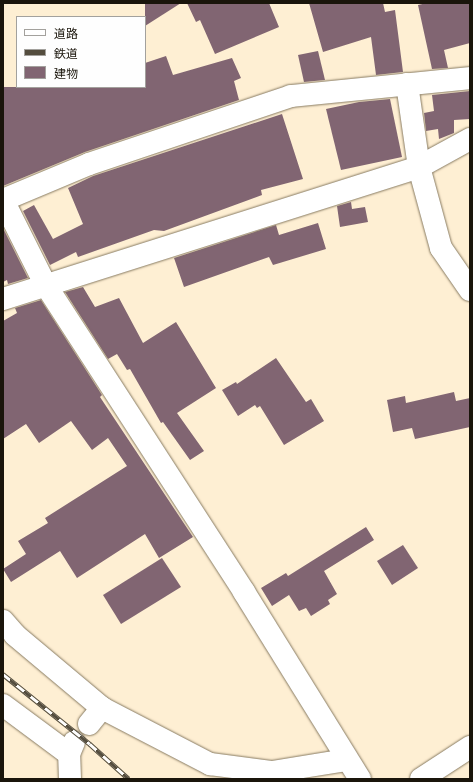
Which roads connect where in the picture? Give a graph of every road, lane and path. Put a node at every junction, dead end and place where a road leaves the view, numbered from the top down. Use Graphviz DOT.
graph roads {
  1 [pos="470,78"];
  2 [pos="408,84"];
  3 [pos="470,139"];
  4 [pos="419,167"];
  5 [pos="3,200"];
  6 [pos="44,284"];
  7 [pos="470,290"];
  8 [pos="3,298"];
  9 [pos="3,621"];
  10 [pos="3,706"];
  11 [pos="102,708"];
  12 [pos="89,724"];
  13 [pos="470,747"];
  14 [pos="348,760"];
  15 [pos="70,779"];
  16 [pos="360,779"];
  17 [pos="421,779"];
  1 -- 2 [label="street"];
  2 -- 4 [label="street"];
  2 -- 5 [label="street"];
  3 -- 4 [label="street"];
  4 -- 6 [label="street"];
  4 -- 7 [label="street"];
  5 -- 6 [label="street"];
  6 -- 8 [label="street"];
  6 -- 14 [label="street"];
  9 -- 11 [label="street"];
  10 -- 15 [label="street"];
  11 -- 12 [label="street"];
  11 -- 14 [label="street"];
  13 -- 17 [label="street"];
  14 -- 16 [label="street"];
}
